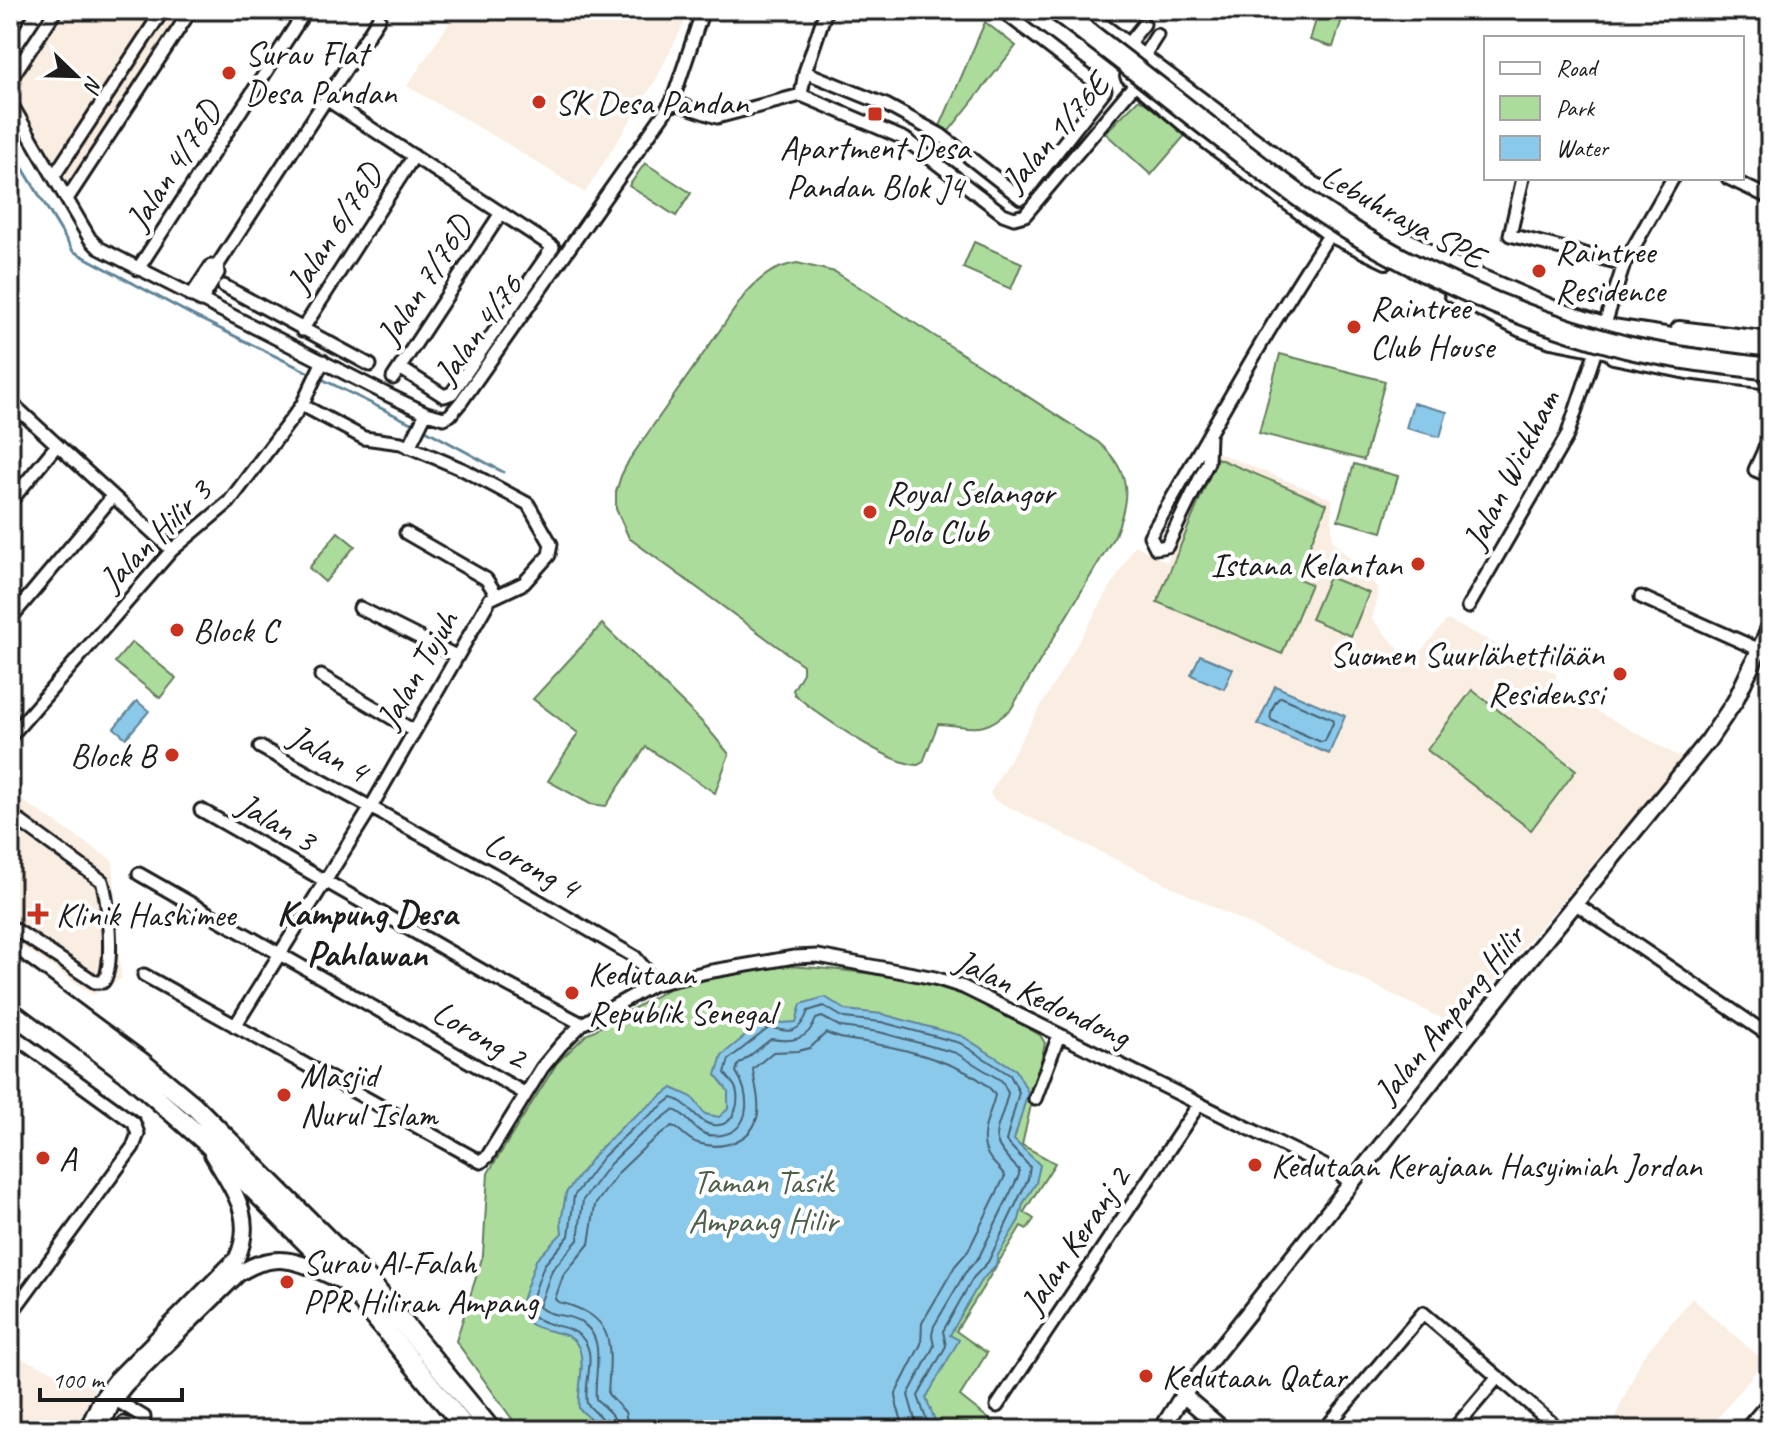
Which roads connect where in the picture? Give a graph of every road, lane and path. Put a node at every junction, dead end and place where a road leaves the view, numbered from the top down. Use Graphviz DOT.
graph roads {
  1 [pos="22,10"];
  2 [pos="56,10"];
  3 [pos="163,10"];
  4 [pos="191,10"];
  5 [pos="306,10"];
  6 [pos="703,10"];
  7 [pos="826,10"];
  8 [pos="1001,10"];
  9 [pos="1046,10"];
  10 [pos="1057,10"];
  11 [pos="1078,10"];
  12 [pos="379,18"];
  13 [pos="1144,24"];
  14 [pos="10,30"];
  15 [pos="1157,35"];
  16 [pos="1127,45"];
  17 [pos="1143,57"];
  18 [pos="805,72"];
  19 [pos="10,80"];
  20 [pos="1136,83"];
  21 [pos="801,95"];
  22 [pos="326,99"];
  23 [pos="10,102"];
  24 [pos="672,102"];
  25 [pos="414,156"];
  26 [pos="54,176"];
  27 [pos="1523,180"];
  28 [pos="1672,180"];
  29 [pos="1732,180"];
  30 [pos="1770,198"];
  31 [pos="67,199"];
  32 [pos="1348,207"];
  33 [pos="501,213"];
  34 [pos="1330,234"];
  35 [pos="1624,264"];
  36 [pos="138,269"];
  37 [pos="224,286"];
  38 [pos="196,298"];
  39 [pos="1601,321"];
  40 [pos="302,330"];
  41 [pos="1770,340"];
  42 [pos="1591,350"];
  43 [pos="1770,351"];
  44 [pos="1770,359"];
  45 [pos="370,365"];
  46 [pos="320,366"];
  47 [pos="1770,372"];
  48 [pos="1770,381"];
  49 [pos="302,405"];
  50 [pos="10,407"];
  51 [pos="423,418"];
  52 [pos="1209,436"];
  53 [pos="1770,437"];
  54 [pos="411,442"];
  55 [pos="57,445"];
  56 [pos="1770,476"];
  57 [pos="113,496"];
  58 [pos="10,502"];
  59 [pos="406,533"];
  60 [pos="172,550"];
  61 [pos="496,594"];
  62 [pos="1641,597"];
  63 [pos="1468,607"];
  64 [pos="360,608"];
  65 [pos="10,619"];
  66 [pos="1770,627"];
  67 [pos="1760,650"];
  68 [pos="456,656"];
  69 [pos="321,676"];
  70 [pos="414,731"];
  71 [pos="10,737"];
  72 [pos="260,747"];
  73 [pos="370,809"];
  74 [pos="201,810"];
  75 [pos="10,814"];
  76 [pos="139,874"];
  77 [pos="325,882"];
  78 [pos="1576,904"];
  79 [pos="10,926"];
  80 [pos="280,953"];
  81 [pos="10,965"];
  82 [pos="144,975"];
  83 [pos="10,985"];
  84 [pos="652,985"];
  85 [pos="582,1024"];
  86 [pos="235,1026"];
  87 [pos="1768,1031"];
  88 [pos="10,1033"];
  89 [pos="1059,1035"];
  90 [pos="526,1094"];
  91 [pos="1035,1099"];
  92 [pos="1199,1104"];
  93 [pos="206,1142"];
  94 [pos="1351,1183"];
  95 [pos="348,1284"];
  96 [pos="10,1315"];
  97 [pos="1498,1377"];
  98 [pos="1183,1395"];
  99 [pos="114,1399"];
  100 [pos="1770,1403"];
  101 [pos="997,1406"];
  102 [pos="1770,1419"];
  103 [pos="145,1429"];
  104 [pos="87,1430"];
  105 [pos="100,1430"];
  106 [pos="121,1430"];
  107 [pos="467,1430"];
  108 [pos="491,1430"];
  109 [pos="1161,1430"];
  110 [pos="1224,1430"];
  111 [pos="1324,1430"];
  112 [pos="1453,1430"];
  113 [pos="1560,1430"];
  114 [pos="1747,1430"];
  115 [pos="1761,1430"];
  1 -- 14 [label="street"];
  2 -- 19 [label="street"];
  3 -- 26 [label="street"];
  4 -- 31 [label="street"];
  5 -- 36 [label="street, Jalan 4/76D"];
  6 -- 24 [label="street, Jalan 4/76"];
  7 -- 18 [label="street"];
  8 -- 18 [label="street"];
  9 -- 20 [label="street"];
  10 -- 47 [label="highway, Lebuhraya SPE, bridge"];
  11 -- 16 [label="street"];
  11 -- 44 [label="highway, Lebuhraya SPE"];
  12 -- 22 [label="street"];
  13 -- 16 [label="street"];
  15 -- 17 [label="street"];
  16 -- 17 [label="street"];
  17 -- 32 [label="street"];
  18 -- 21 [label="street"];
  20 -- 21 [label="street, Jalan 1/76E"];
  20 -- 34 [label="street"];
  21 -- 24 [label="street"];
  22 -- 25 [label="street"];
  22 -- 38 [label="street"];
  23 -- 26 [label="street"];
  24 -- 51 [label="street, Jalan 4/76"];
  25 -- 33 [label="street"];
  25 -- 40 [label="street, Jalan 6/76D"];
  26 -- 31 [label="street"];
  27 -- 35 [label="street"];
  28 -- 35 [label="street"];
  29 -- 30 [label="street"];
  31 -- 36 [label="street, Jalan 4/76"];
  32 -- 34 [label="street"];
  32 -- 39 [label="street"];
  33 -- 33 [label="street, Jalan 7/76D"];
  34 -- 42 [label="street"];
  34 -- 52 [label="street"];
  35 -- 39 [label="street"];
  36 -- 38 [label="street, Jalan 4/76"];
  37 -- 40 [label="street"];
  38 -- 46 [label="street, Jalan 4/76"];
  39 -- 41 [label="street"];
  39 -- 43 [label="street"];
  40 -- 45 [label="street"];
  42 -- 47 [label="street, bridge"];
  42 -- 48 [label="street"];
  42 -- 63 [label="street, Jalan Wickham"];
  46 -- 49 [label="street, Jalan Hilir 3"];
  46 -- 51 [label="street, Jalan 4/76"];
  49 -- 54 [label="street"];
  49 -- 60 [label="street, Jalan Hilir 3"];
  50 -- 55 [label="street"];
  51 -- 54 [label="street"];
  52 -- 52 [label="street"];
  53 -- 56 [label="street"];
  54 -- 61 [label="street, Jalan Tujuh"];
  55 -- 57 [label="street"];
  55 -- 58 [label="street"];
  57 -- 60 [label="street"];
  57 -- 65 [label="street"];
  59 -- 61 [label="street"];
  60 -- 71 [label="street, Jalan Hilir 3"];
  61 -- 68 [label="street, Jalan Tujuh"];
  62 -- 67 [label="street"];
  64 -- 68 [label="street"];
  66 -- 67 [label="street, Jalan Ampang Hilir"];
  67 -- 78 [label="street, Jalan Ampang Hilir"];
  68 -- 70 [label="street, Jalan Tujuh"];
  69 -- 70 [label="street"];
  70 -- 73 [label="street, Jalan Tujuh"];
  72 -- 73 [label="street, Jalan 4"];
  73 -- 77 [label="street, Jalan Tujuh"];
  73 -- 84 [label="street, Lorong 4"];
  74 -- 77 [label="street, Jalan 3"];
  75 -- 79 [label="street"];
  76 -- 80 [label="street, Lorong 2"];
  77 -- 80 [label="street, Jalan Tujuh"];
  77 -- 85 [label="street, Jalan 3"];
  78 -- 87 [label="street"];
  78 -- 94 [label="street, Jalan Ampang Hilir"];
  80 -- 86 [label="street, Jalan Tujuh"];
  80 -- 90 [label="street, Lorong 2"];
  81 -- 108 [label="highway"];
  82 -- 86 [label="street"];
  83 -- 93 [label="highway"];
  84 -- 85 [label="street, Jalan Kedondong"];
  84 -- 89 [label="street, Jalan Kedondong"];
  85 -- 90 [label="street, Jalan Kedondong"];
  86 -- 90 [label="street, Jalan Kedondong"];
  88 -- 96 [label="street"];
  89 -- 91 [label="street"];
  89 -- 92 [label="street, Jalan Kedondong"];
  92 -- 94 [label="street, Jalan Kedondong"];
  92 -- 101 [label="street, Jalan Keranj 2"];
  93 -- 95 [label="highway"];
  93 -- 104 [label="street"];
  94 -- 98 [label="street, Jalan Ampang Hilir"];
  95 -- 99 [label="street"];
  95 -- 107 [label="highway"];
  97 -- 111 [label="street"];
  97 -- 112 [label="street"];
  97 -- 113 [label="street"];
  98 -- 109 [label="street, Jalan Ampang Hilir"];
  98 -- 110 [label="street"];
  99 -- 103 [label="street"];
  99 -- 105 [label="street"];
  100 -- 114 [label="street"];
  102 -- 115 [label="street"];
  103 -- 106 [label="street"];
}
